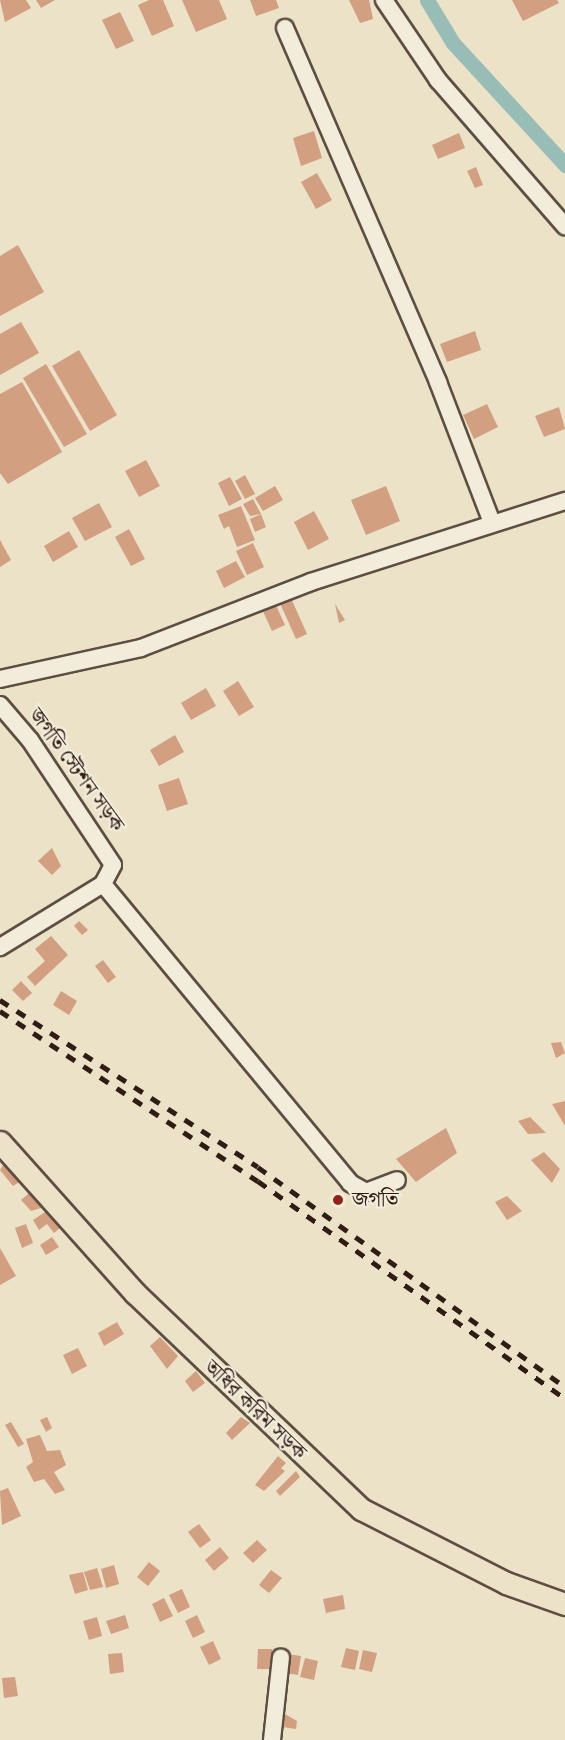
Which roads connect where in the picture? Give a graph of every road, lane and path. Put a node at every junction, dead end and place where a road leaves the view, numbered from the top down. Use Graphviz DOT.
graph roads {
  1 [pos="384,0"];
  2 [pos="285,28"];
  3 [pos="565,226"];
  4 [pos="565,501"];
  5 [pos="492,523"];
  6 [pos="0,679"];
  7 [pos="0,705"];
  8 [pos="103,884"];
  9 [pos="0,947"];
  10 [pos="0,1142"];
  11 [pos="397,1180"];
  12 [pos="565,1604"];
  13 [pos="281,1657"];
  14 [pos="272,1740"];
  1 -- 3 [label="street"];
  2 -- 5 [label="street"];
  4 -- 5 [label="street"];
  5 -- 6 [label="street"];
  7 -- 8 [label="street, জগতি স্টেশন সড়ক"];
  8 -- 9 [label="street"];
  8 -- 11 [label="street"];
  10 -- 12 [label="main road, অধির করিম সড়ক"];
  13 -- 14 [label="street"];
}
